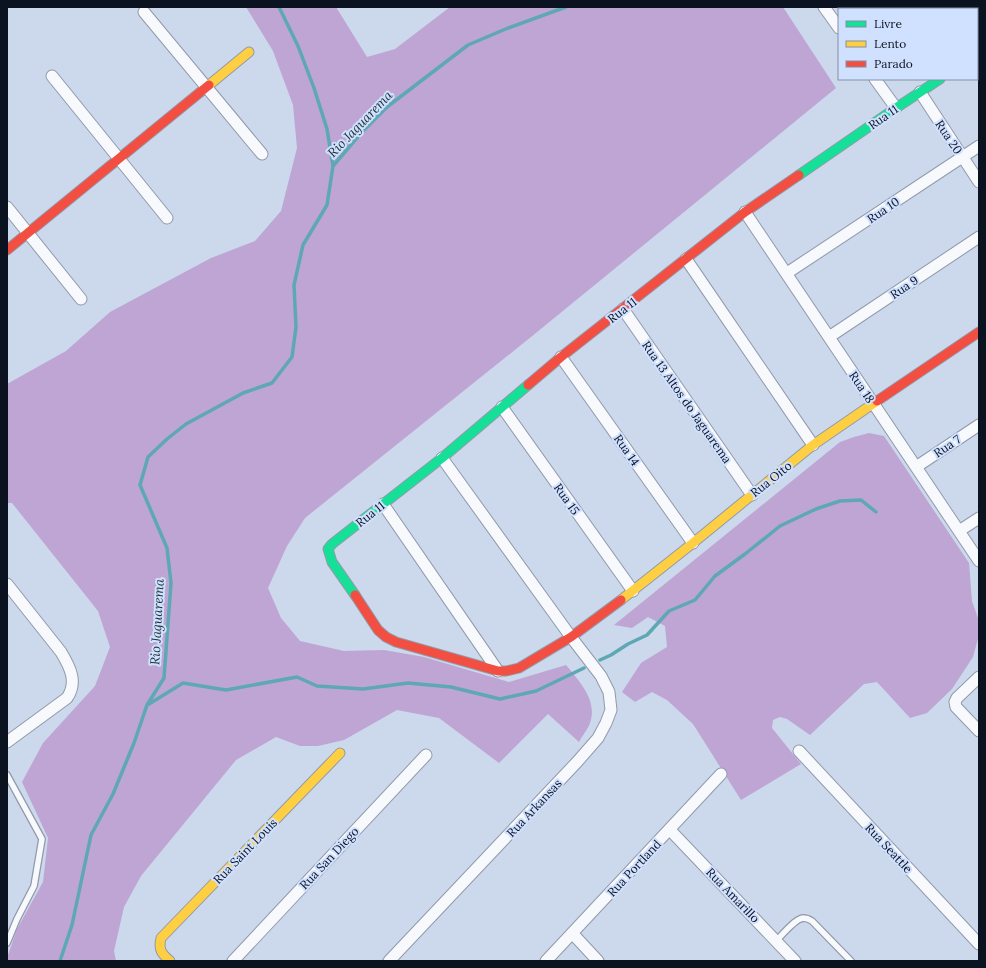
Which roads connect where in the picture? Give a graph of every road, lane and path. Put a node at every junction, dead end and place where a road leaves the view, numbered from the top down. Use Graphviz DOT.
graph roads {
  1 [pos="824,7"];
  2 [pos="144,12"];
  3 [pos="838,27"];
  4 [pos="249,52"];
  5 [pos="52,76"];
  6 [pos="876,80"];
  7 [pos="938,80"];
  8 [pos="206,87"];
  9 [pos="920,92"];
  10 [pos="896,108"];
  11 [pos="979,146"];
  12 [pos="262,154"];
  13 [pos="962,157"];
  14 [pos="119,158"];
  15 [pos="979,182"];
  16 [pos="7,207"];
  17 [pos="745,212"];
  18 [pos="167,218"];
  19 [pos="28,233"];
  20 [pos="979,238"];
  21 [pos="7,250"];
  22 [pos="686,259"];
  23 [pos="786,273"];
  24 [pos="81,299"];
  25 [pos="623,309"];
  26 [pos="979,332"];
  27 [pos="829,337"];
  28 [pos="561,357"];
  29 [pos="874,404"];
  30 [pos="502,407"];
  31 [pos="979,425"];
  32 [pos="813,445"];
  33 [pos="442,458"];
  34 [pos="916,467"];
  35 [pos="752,495"];
  36 [pos="383,504"];
  37 [pos="979,518"];
  38 [pos="959,531"];
  39 [pos="693,543"];
  40 [pos="979,561"];
  41 [pos="7,584"];
  42 [pos="633,590"];
  43 [pos="571,637"];
  44 [pos="498,671"];
  45 [pos="979,677"];
  46 [pos="979,731"];
  47 [pos="7,742"];
  48 [pos="799,751"];
  49 [pos="340,753"];
  50 [pos="426,755"];
  51 [pos="721,774"];
  52 [pos="7,776"];
  53 [pos="670,830"];
  54 [pos="572,933"];
  55 [pos="776,941"];
  56 [pos="7,943"];
  57 [pos="979,944"];
  58 [pos="170,961"];
  59 [pos="233,961"];
  60 [pos="389,961"];
  61 [pos="546,961"];
  62 [pos="598,961"];
  63 [pos="795,961"];
  64 [pos="851,961"];
  1 -- 3 [label="street"];
  2 -- 8 [label="street"];
  4 -- 8 [label="street"];
  5 -- 14 [label="street"];
  6 -- 10 [label="street"];
  7 -- 9 [label="street, Rua 11"];
  8 -- 12 [label="street"];
  8 -- 14 [label="street"];
  9 -- 10 [label="street, Rua 11"];
  9 -- 13 [label="street, Rua 20"];
  10 -- 17 [label="street, Rua 11"];
  11 -- 13 [label="street, Rua 10"];
  13 -- 15 [label="street, Rua 20"];
  13 -- 23 [label="street, Rua 10"];
  14 -- 18 [label="street"];
  14 -- 19 [label="street"];
  16 -- 19 [label="street"];
  17 -- 22 [label="street, Rua 11"];
  17 -- 23 [label="street, Rua 18"];
  19 -- 21 [label="street"];
  19 -- 24 [label="street"];
  20 -- 27 [label="street, Rua 9"];
  22 -- 25 [label="street, Rua 11"];
  22 -- 32 [label="street"];
  23 -- 27 [label="street, Rua 18"];
  25 -- 28 [label="street, Rua 11"];
  25 -- 35 [label="street, Rua 13 Altos do Jaguarema"];
  26 -- 29 [label="street, Rua Oito"];
  27 -- 29 [label="street, Rua 18"];
  28 -- 30 [label="street, Rua 11"];
  28 -- 39 [label="street, Rua 14"];
  29 -- 32 [label="street, Rua Oito"];
  29 -- 34 [label="street, Rua 18"];
  30 -- 33 [label="street, Rua 11"];
  30 -- 42 [label="street, Rua 15"];
  31 -- 34 [label="street, Rua 7"];
  32 -- 35 [label="street, Rua Oito"];
  33 -- 36 [label="street, Rua 11"];
  33 -- 43 [label="street, Rua Arkansas"];
  34 -- 38 [label="street, Rua 18"];
  35 -- 39 [label="street, Rua Oito"];
  36 -- 44 [label="street"];
  36 -- 44 [label="street, Rua 11"];
  37 -- 38 [label="street"];
  38 -- 40 [label="street, Rua 18"];
  39 -- 42 [label="street, Rua Oito"];
  41 -- 47 [label="street"];
  42 -- 43 [label="street, Rua Oito"];
  43 -- 44 [label="street, Rua Oito"];
  43 -- 60 [label="street, Rua Arkansas"];
  45 -- 46 [label="street"];
  48 -- 57 [label="street, Rua Seattle"];
  49 -- 58 [label="street, Rua Saint Louis"];
  50 -- 59 [label="street, Rua San Diego"];
  51 -- 53 [label="street, Rua Portland"];
  52 -- 56 [label="lane"];
  53 -- 54 [label="street, Rua Portland"];
  53 -- 55 [label="street, Rua Amarillo"];
  54 -- 61 [label="street, Rua Portland"];
  54 -- 62 [label="street"];
  55 -- 63 [label="street, Rua Amarillo"];
  55 -- 64 [label="lane"];
}
